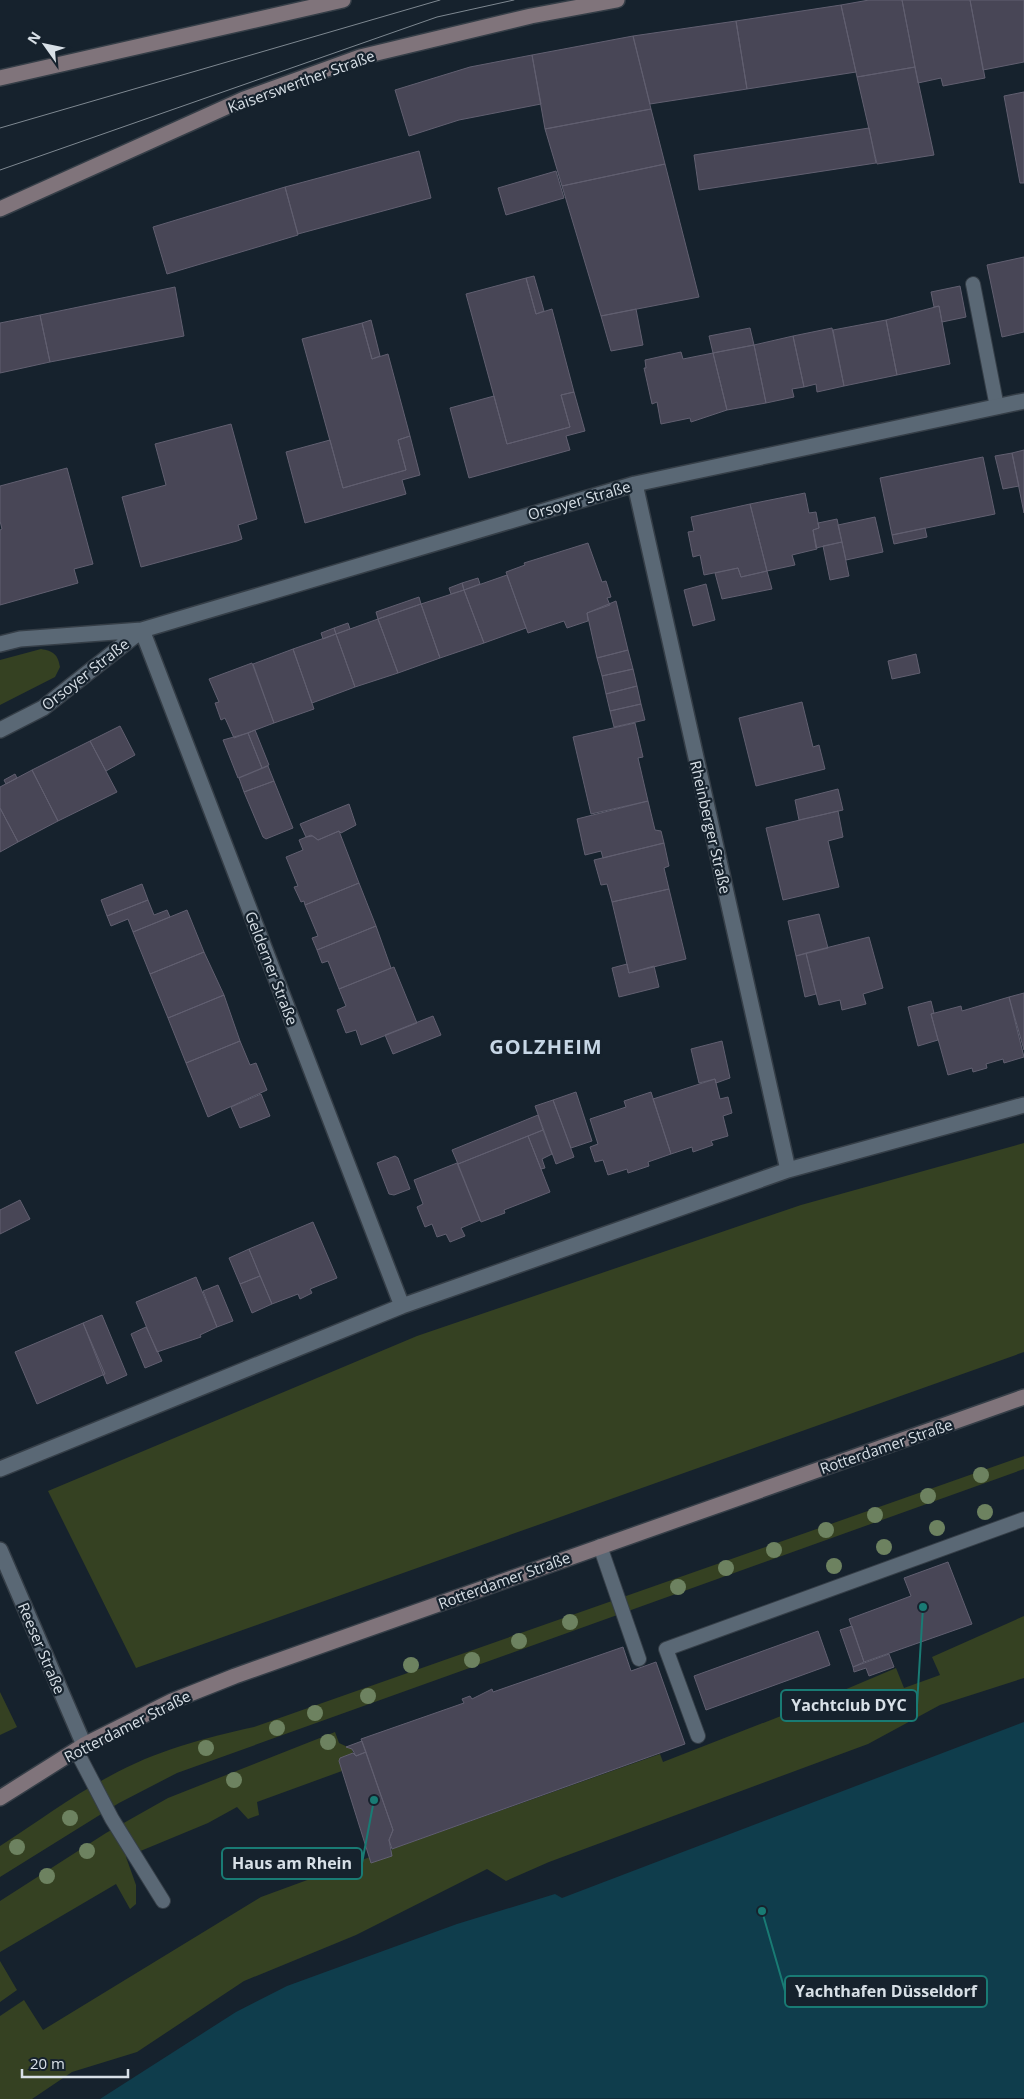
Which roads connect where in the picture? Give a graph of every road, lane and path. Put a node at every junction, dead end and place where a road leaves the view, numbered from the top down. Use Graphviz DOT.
graph roads {
  1 [pos="343,0"];
  2 [pos="617,0"];
  3 [pos="0,78"];
  4 [pos="0,209"];
  5 [pos="973,284"];
  6 [pos="1024,401"];
  7 [pos="997,407"];
  8 [pos="635,484"];
  9 [pos="142,630"];
  10 [pos="0,644"];
  11 [pos="0,730"];
  12 [pos="1024,1105"];
  13 [pos="788,1170"];
  14 [pos="402,1306"];
  15 [pos="1024,1397"];
  16 [pos="0,1469"];
  17 [pos="1024,1519"];
  18 [pos="600,1546"];
  19 [pos="0,1550"];
  20 [pos="639,1659"];
  21 [pos="698,1736"];
  22 [pos="80,1748"];
  23 [pos="0,1798"];
  24 [pos="163,1902"];
  1 -- 3 [label="street"];
  2 -- 4 [label="street, Kaiserswerther Straße"];
  5 -- 7 [label="lane"];
  6 -- 7 [label="street, Orsoyer Straße"];
  7 -- 8 [label="street, Orsoyer Straße"];
  8 -- 9 [label="street, Orsoyer Straße"];
  8 -- 13 [label="street, Rheinberger Straße"];
  9 -- 10 [label="street, Orsoyer Straße"];
  9 -- 11 [label="street, Orsoyer Straße"];
  9 -- 14 [label="street, Gelderner Straße"];
  12 -- 13 [label="street"];
  13 -- 14 [label="street"];
  14 -- 16 [label="street"];
  15 -- 18 [label="street, Rotterdamer Straße"];
  17 -- 21 [label="lane"];
  18 -- 20 [label="lane"];
  18 -- 22 [label="street, Rotterdamer Straße"];
  19 -- 22 [label="street, Reeser Straße"];
  22 -- 23 [label="street, Rotterdamer Straße"];
  22 -- 24 [label="lane"];
}
